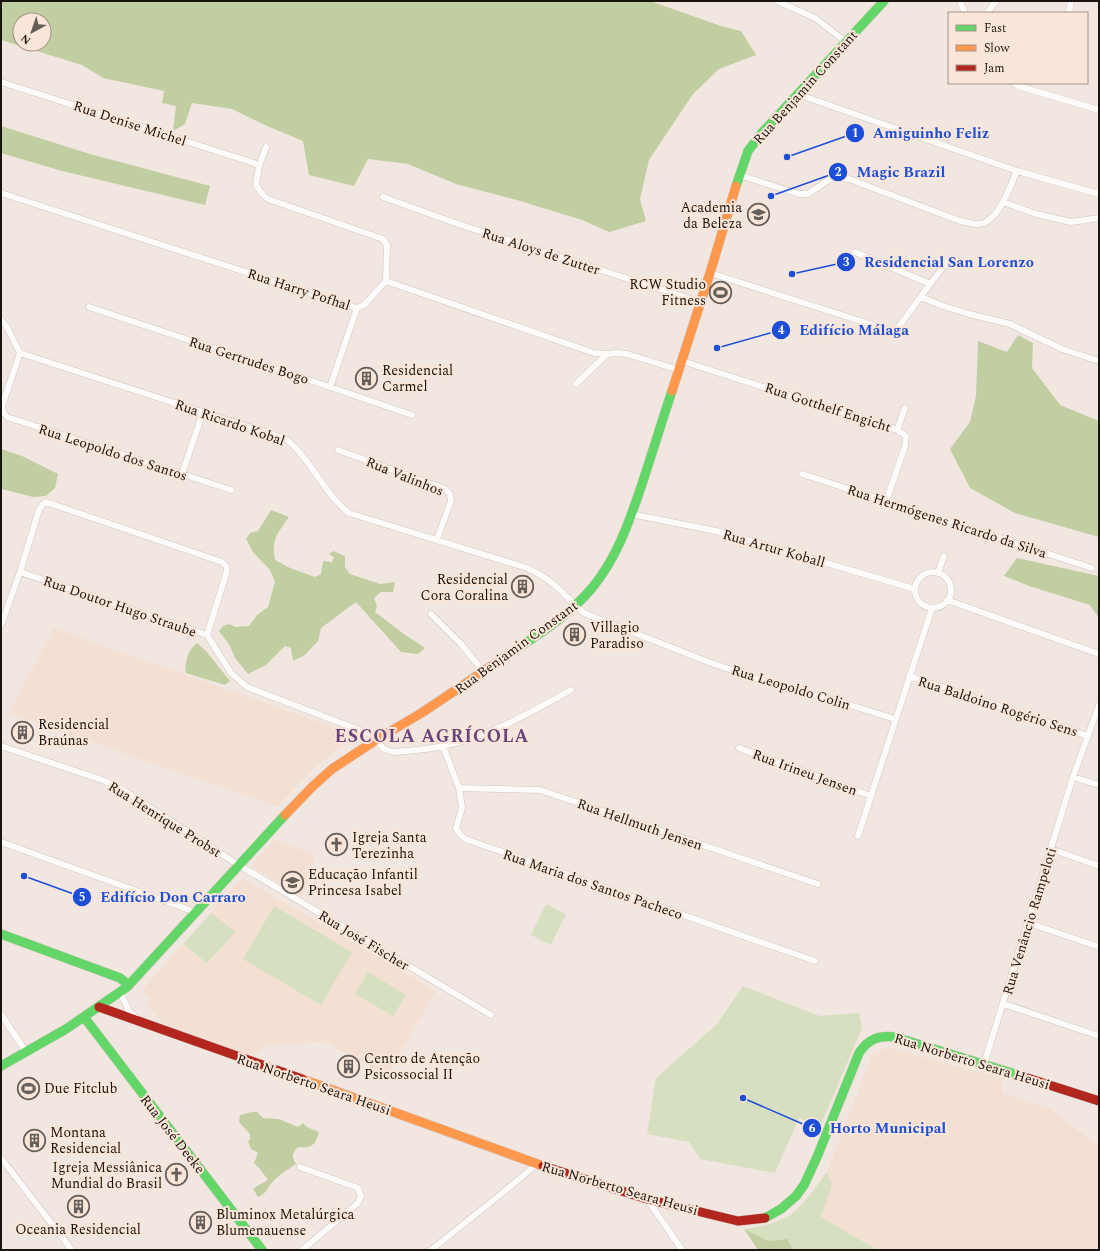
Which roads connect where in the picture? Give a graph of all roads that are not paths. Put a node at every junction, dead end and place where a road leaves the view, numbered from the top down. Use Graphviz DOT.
graph roads {
  1 [pos="777,1"];
  2 [pos="884,1"];
  3 [pos="960,1"];
  4 [pos="996,1"];
  5 [pos="1071,1"];
  6 [pos="965,12"];
  7 [pos="988,12"];
  8 [pos="1069,12"];
  9 [pos="846,42"];
  10 [pos="1,82"];
  11 [pos="1015,84"];
  12 [pos="797,94"];
  13 [pos="1099,110"];
  14 [pos="266,147"];
  15 [pos="259,166"];
  16 [pos="1017,171"];
  17 [pos="739,175"];
  18 [pos="1,193"];
  19 [pos="1099,194"];
  20 [pos="383,197"];
  21 [pos="1003,202"];
  22 [pos="1099,218"];
  23 [pos="855,252"];
  24 [pos="948,261"];
  25 [pos="710,273"];
  26 [pos="386,281"];
  27 [pos="930,284"];
  28 [pos="921,297"];
  29 [pos="700,302"];
  30 [pos="89,307"];
  31 [pos="356,308"];
  32 [pos="1,320"];
  33 [pos="20,354"];
  34 [pos="607,354"];
  35 [pos="682,360"];
  36 [pos="1099,360"];
  37 [pos="679,370"];
  38 [pos="576,384"];
  39 [pos="330,387"];
  40 [pos="905,408"];
  41 [pos="203,412"];
  42 [pos="412,415"];
  43 [pos="897,430"];
  44 [pos="338,450"];
  45 [pos="182,474"];
  46 [pos="802,474"];
  47 [pos="231,490"];
  48 [pos="886,502"];
  49 [pos="631,514"];
  50 [pos="437,539"];
  51 [pos="944,556"];
  52 [pos="1092,568"];
  53 [pos="20,572"];
  54 [pos="938,573"];
  55 [pos="915,589"];
  56 [pos="947,600"];
  57 [pos="575,605"];
  58 [pos="932,608"];
  59 [pos="431,614"];
  60 [pos="1,625"];
  61 [pos="207,636"];
  62 [pos="1099,654"];
  63 [pos="484,671"];
  64 [pos="909,676"];
  65 [pos="572,690"];
  66 [pos="1099,705"];
  67 [pos="895,719"];
  68 [pos="1088,736"];
  69 [pos="376,740"];
  70 [pos="1,746"];
  71 [pos="443,746"];
  72 [pos="739,748"];
  73 [pos="1073,776"];
  74 [pos="1099,785"];
  75 [pos="459,788"];
  76 [pos="871,796"];
  77 [pos="858,836"];
  78 [pos="1,842"];
  79 [pos="1051,849"];
  80 [pos="237,864"];
  81 [pos="1099,866"];
  82 [pos="818,884"];
  83 [pos="195,912"];
  84 [pos="1029,923"];
  85 [pos="1,934"];
  86 [pos="1099,947"];
  87 [pos="816,961"];
  88 [pos="129,985"];
  89 [pos="120,992"];
  90 [pos="1004,1004"];
  91 [pos="99,1007"];
  92 [pos="1,1014"];
  93 [pos="491,1015"];
  94 [pos="84,1017"];
  95 [pos="143,1022"];
  96 [pos="1099,1036"];
  97 [pos="26,1052"];
  98 [pos="984,1064"];
  99 [pos="1,1066"];
  100 [pos="1099,1101"];
  101 [pos="1,1158"];
  102 [pos="537,1164"];
  103 [pos="300,1167"];
  104 [pos="647,1199"];
  105 [pos="72,1250"];
  106 [pos="262,1250"];
  107 [pos="302,1250"];
  108 [pos="431,1250"];
  109 [pos="682,1250"];
  1 -- 9 [label="street"];
  2 -- 9 [label="street, Rua Benjamin Constant"];
  3 -- 6 [label="street"];
  4 -- 7 [label="street"];
  5 -- 8 [label="street"];
  9 -- 12 [label="street, Rua Benjamin Constant"];
  10 -- 15 [label="street, Rua Denise Michel"];
  11 -- 13 [label="street"];
  12 -- 16 [label="street"];
  12 -- 17 [label="street, Rua Benjamin Constant"];
  14 -- 15 [label="street"];
  15 -- 26 [label="street"];
  16 -- 19 [label="street"];
  16 -- 21 [label="street"];
  17 -- 21 [label="street"];
  17 -- 25 [label="street, Rua Benjamin Constant"];
  18 -- 31 [label="street, Rua Harry Pofhal"];
  20 -- 29 [label="street, Rua Aloys de Zutter"];
  21 -- 22 [label="street"];
  23 -- 27 [label="street"];
  24 -- 27 [label="street"];
  25 -- 28 [label="street"];
  25 -- 29 [label="street, Rua Benjamin Constant"];
  26 -- 31 [label="street, Rua Harry Pofhal"];
  26 -- 34 [label="street"];
  27 -- 28 [label="street"];
  28 -- 36 [label="street"];
  29 -- 35 [label="street, Rua Benjamin Constant"];
  30 -- 39 [label="street, Rua Gertrudes Bogo"];
  31 -- 39 [label="street"];
  32 -- 33 [label="street"];
  33 -- 41 [label="street, Rua Ricardo Kobal"];
  33 -- 45 [label="street, Rua Leopoldo dos Santos"];
  34 -- 37 [label="street"];
  34 -- 38 [label="street"];
  35 -- 37 [label="street, Rua Benjamin Constant"];
  35 -- 43 [label="street, Rua Gotthelf Engicht"];
  37 -- 49 [label="street, Rua Benjamin Constant"];
  39 -- 42 [label="street, Rua Gertrudes Bogo"];
  40 -- 43 [label="street"];
  41 -- 45 [label="street"];
  41 -- 50 [label="street, Rua Ricardo Kobal"];
  43 -- 48 [label="street, Rua Gotthelf Engicht"];
  44 -- 50 [label="street, Rua Valinhos"];
  45 -- 47 [label="street, Rua Leopoldo dos Santos"];
  46 -- 48 [label="street, Rua Hermógenes Ricardo da Silva"];
  48 -- 52 [label="street, Rua Hermógenes Ricardo da Silva"];
  49 -- 55 [label="street, Rua Artur Koball"];
  49 -- 57 [label="street, Rua Benjamin Constant"];
  50 -- 57 [label="street, Rua Ricardo Kobal"];
  51 -- 54 [label="street"];
  53 -- 60 [label="street"];
  53 -- 61 [label="street, Rua Doutor Hugo Straube"];
  53 -- 61 [label="street"];
  54 -- 55 [label="street"];
  54 -- 56 [label="street"];
  55 -- 58 [label="street"];
  56 -- 58 [label="street"];
  56 -- 62 [label="street"];
  57 -- 63 [label="street, Rua Benjamin Constant"];
  57 -- 67 [label="street, Rua Leopoldo Colin"];
  58 -- 64 [label="street"];
  59 -- 63 [label="street"];
  61 -- 69 [label="street, Rua Doutor Hugo Straube"];
  63 -- 69 [label="street, Rua Benjamin Constant"];
  64 -- 67 [label="street"];
  64 -- 68 [label="street, Rua Baldoino Rogério Sens"];
  65 -- 71 [label="street"];
  66 -- 68 [label="street"];
  67 -- 76 [label="street"];
  68 -- 73 [label="street"];
  69 -- 71 [label="street, Rua Doutor Hugo Straube"];
  69 -- 80 [label="street, Rua Benjamin Constant"];
  70 -- 80 [label="street, Rua Henrique Probst"];
  71 -- 75 [label="street, Rua Maria dos Santos Pacheco"];
  72 -- 76 [label="street, Rua Irineu Jensen"];
  73 -- 74 [label="street"];
  73 -- 79 [label="street, Rua Venâncio Rampeloti"];
  75 -- 82 [label="street, Rua Hellmuth Jensen"];
  75 -- 87 [label="street, Rua Maria dos Santos Pacheco"];
  76 -- 77 [label="street"];
  78 -- 83 [label="street"];
  79 -- 81 [label="street"];
  79 -- 84 [label="street, Rua Venâncio Rampeloti"];
  80 -- 83 [label="street, Rua Benjamin Constant"];
  80 -- 93 [label="street, Rua José Fischer"];
  83 -- 88 [label="street, Rua Benjamin Constant"];
  84 -- 86 [label="street"];
  84 -- 90 [label="street, Rua Venâncio Rampeloti"];
  85 -- 88 [label="street"];
  88 -- 89 [label="street, Rua Benjamin Constant"];
  89 -- 91 [label="street, Rua Benjamin Constant"];
  89 -- 95 [label="street, Rua Norberto Seara Heusi"];
  90 -- 96 [label="street"];
  90 -- 98 [label="street, Rua Venâncio Rampeloti"];
  91 -- 94 [label="street, Rua Benjamin Constant"];
  91 -- 95 [label="street, Rua Norberto Seara Heusi"];
  92 -- 97 [label="street"];
  94 -- 97 [label="street, Rua Benjamin Constant"];
  94 -- 106 [label="street, Rua José Deeke"];
  95 -- 102 [label="street, Rua Norberto Seara Heusi"];
  97 -- 99 [label="street, Rua Benjamin Constant"];
  98 -- 100 [label="street, Rua Norberto Seara Heusi"];
  98 -- 104 [label="street, Rua Norberto Seara Heusi"];
  101 -- 105 [label="street"];
  102 -- 104 [label="street, Rua Norberto Seara Heusi"];
  102 -- 108 [label="street"];
  103 -- 107 [label="street"];
  104 -- 109 [label="street"];
}
